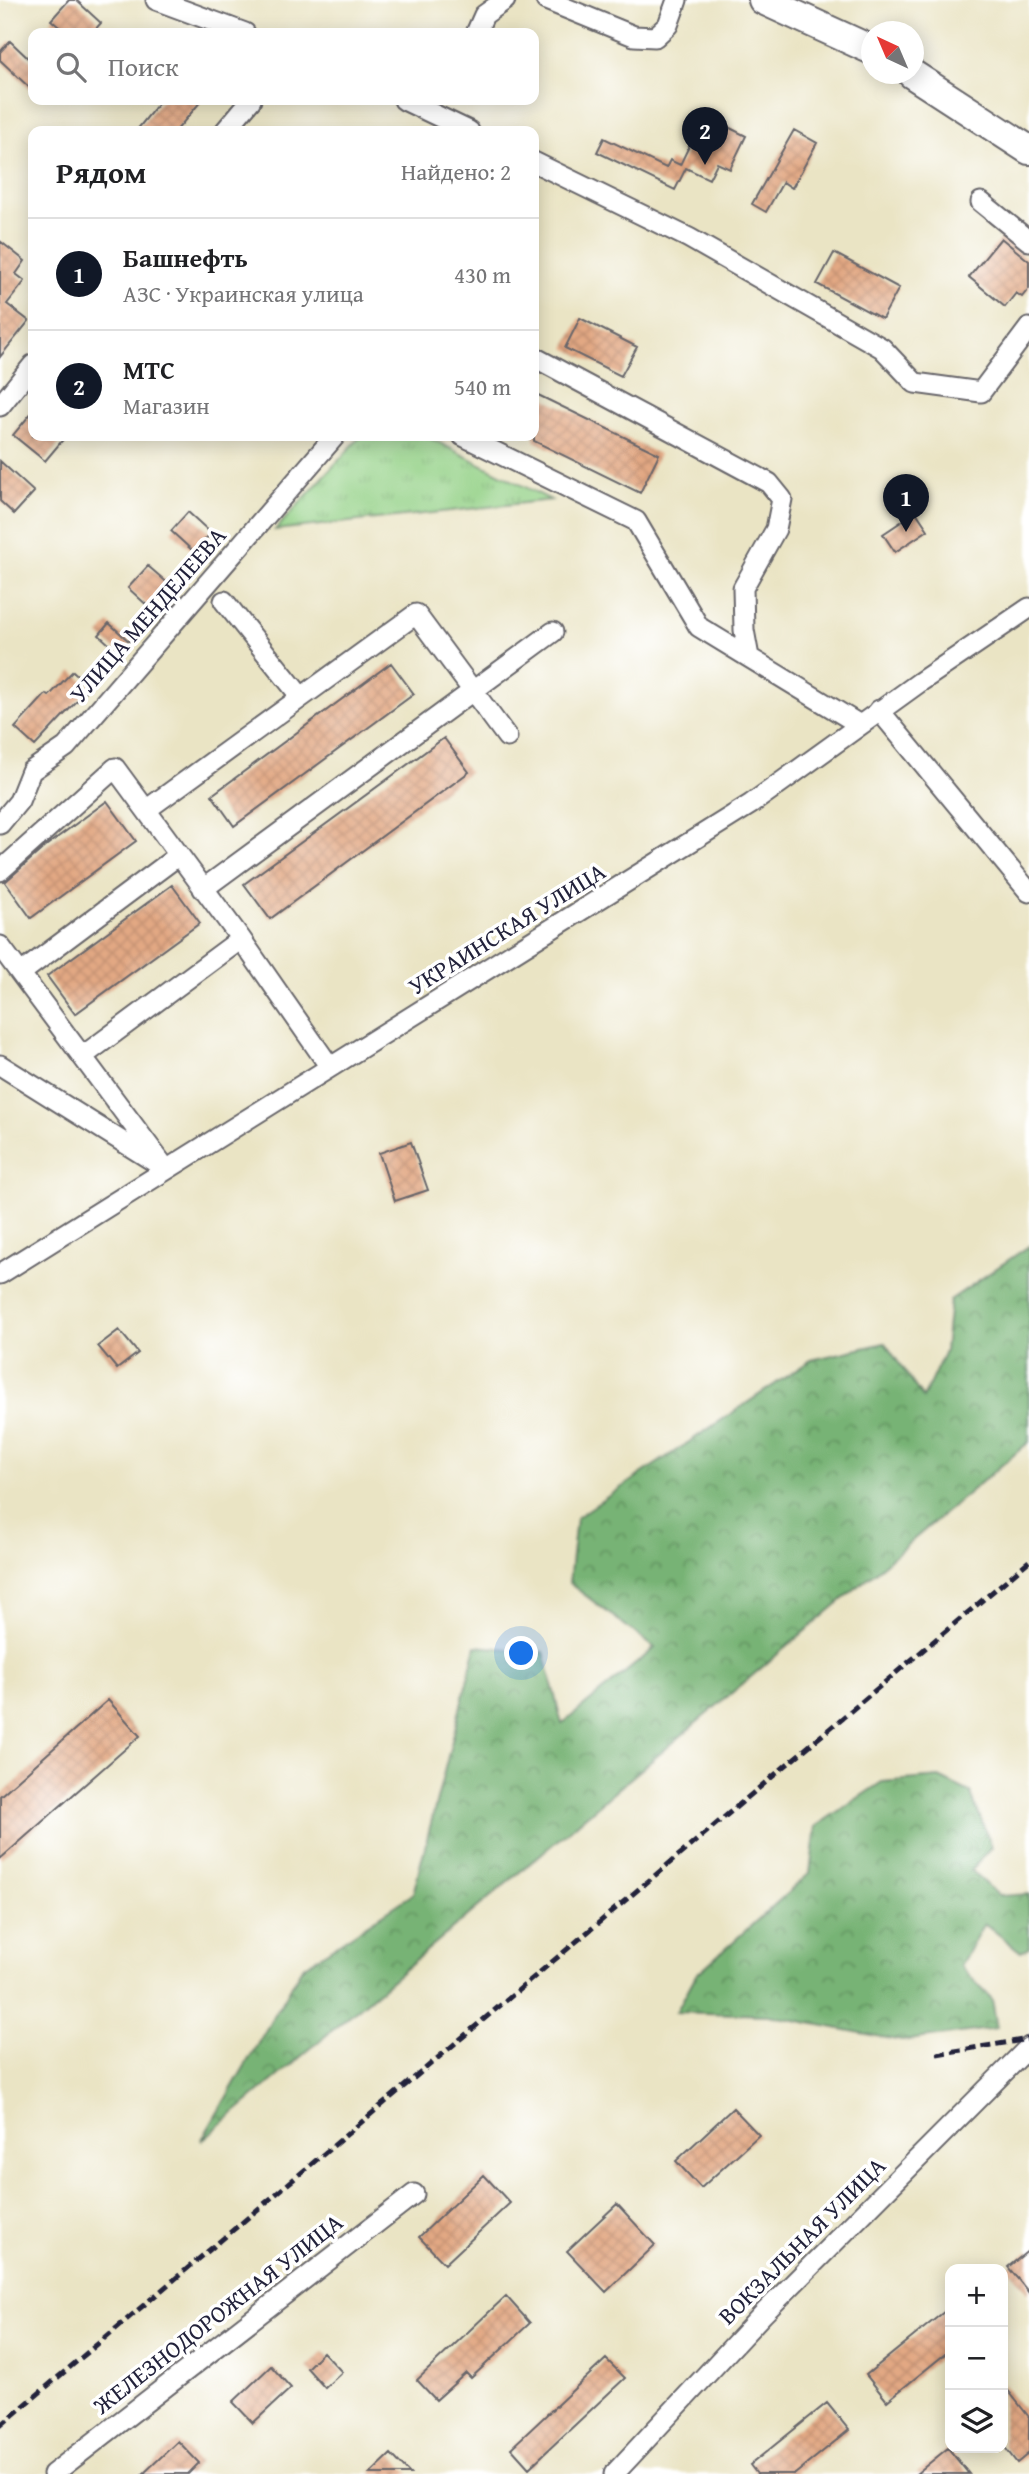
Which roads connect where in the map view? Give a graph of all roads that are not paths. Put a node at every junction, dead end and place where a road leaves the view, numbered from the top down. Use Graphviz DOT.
graph roads {
  1 [pos="156,0"];
  2 [pos="505,0"];
  3 [pos="546,0"];
  4 [pos="677,0"];
  5 [pos="764,0"];
  6 [pos="232,28"];
  7 [pos="478,28"];
  8 [pos="861,45"];
  9 [pos="924,82"];
  10 [pos="247,105"];
  11 [pos="442,108"];
  12 [pos="229,126"];
  13 [pos="464,126"];
  14 [pos="1029,150"];
  15 [pos="539,164"];
  16 [pos="981,202"];
  17 [pos="1029,241"];
  18 [pos="1029,328"];
  19 [pos="539,360"];
  20 [pos="28,371"];
  21 [pos="0,406"];
  22 [pos="331,441"];
  23 [pos="473,441"];
  24 [pos="224,601"];
  25 [pos="1029,607"];
  26 [pos="553,632"];
  27 [pos="748,657"];
  28 [pos="471,689"];
  29 [pos="301,697"];
  30 [pos="879,710"];
  31 [pos="860,725"];
  32 [pos="507,737"];
  33 [pos="146,810"];
  34 [pos="0,824"];
  35 [pos="179,855"];
  36 [pos="0,871"];
  37 [pos="203,888"];
  38 [pos="1029,892"];
  39 [pos="241,939"];
  40 [pos="0,946"];
  41 [pos="21,973"];
  42 [pos="83,1056"];
  43 [pos="0,1065"];
  44 [pos="330,1068"];
  45 [pos="166,1169"];
  46 [pos="0,1274"];
  47 [pos="1029,2047"];
  48 [pos="414,2194"];
  49 [pos="53,2474"];
  50 [pos="614,2474"];
  1 -- 6 [label="street"];
  2 -- 7 [label="street"];
  3 -- 4 [label="street"];
  5 -- 8 [label="highway"];
  9 -- 14 [label="highway"];
  10 -- 12 [label="street"];
  11 -- 13 [label="street"];
  15 -- 18 [label="street"];
  16 -- 17 [label="street"];
  19 -- 27 [label="street"];
  20 -- 21 [label="street"];
  22 -- 34 [label="street, УЛИЦА МЕНДЕЛЕЕВА"];
  23 -- 27 [label="street"];
  24 -- 29 [label="street"];
  25 -- 30 [label="street, УКРАИНСКАЯ УЛИЦА"];
  26 -- 28 [label="street"];
  27 -- 31 [label="street"];
  28 -- 29 [label="street"];
  28 -- 32 [label="street"];
  28 -- 37 [label="street"];
  29 -- 33 [label="street"];
  30 -- 31 [label="street, УКРАИНСКАЯ УЛИЦА"];
  30 -- 38 [label="street"];
  31 -- 44 [label="street, УКРАИНСКАЯ УЛИЦА"];
  33 -- 35 [label="street"];
  33 -- 36 [label="street"];
  35 -- 37 [label="street"];
  35 -- 41 [label="street"];
  37 -- 39 [label="street"];
  39 -- 42 [label="street"];
  39 -- 44 [label="street"];
  40 -- 41 [label="street"];
  41 -- 42 [label="street"];
  42 -- 45 [label="street"];
  43 -- 45 [label="street"];
  44 -- 45 [label="street, УКРАИНСКАЯ УЛИЦА"];
  45 -- 46 [label="street, УКРАИНСКАЯ УЛИЦА"];
  47 -- 50 [label="street, ВОКЗАЛЬНАЯ УЛИЦА"];
  48 -- 49 [label="street, ЖЕЛЕЗНОДОРОЖНАЯ УЛИЦА"];
}
